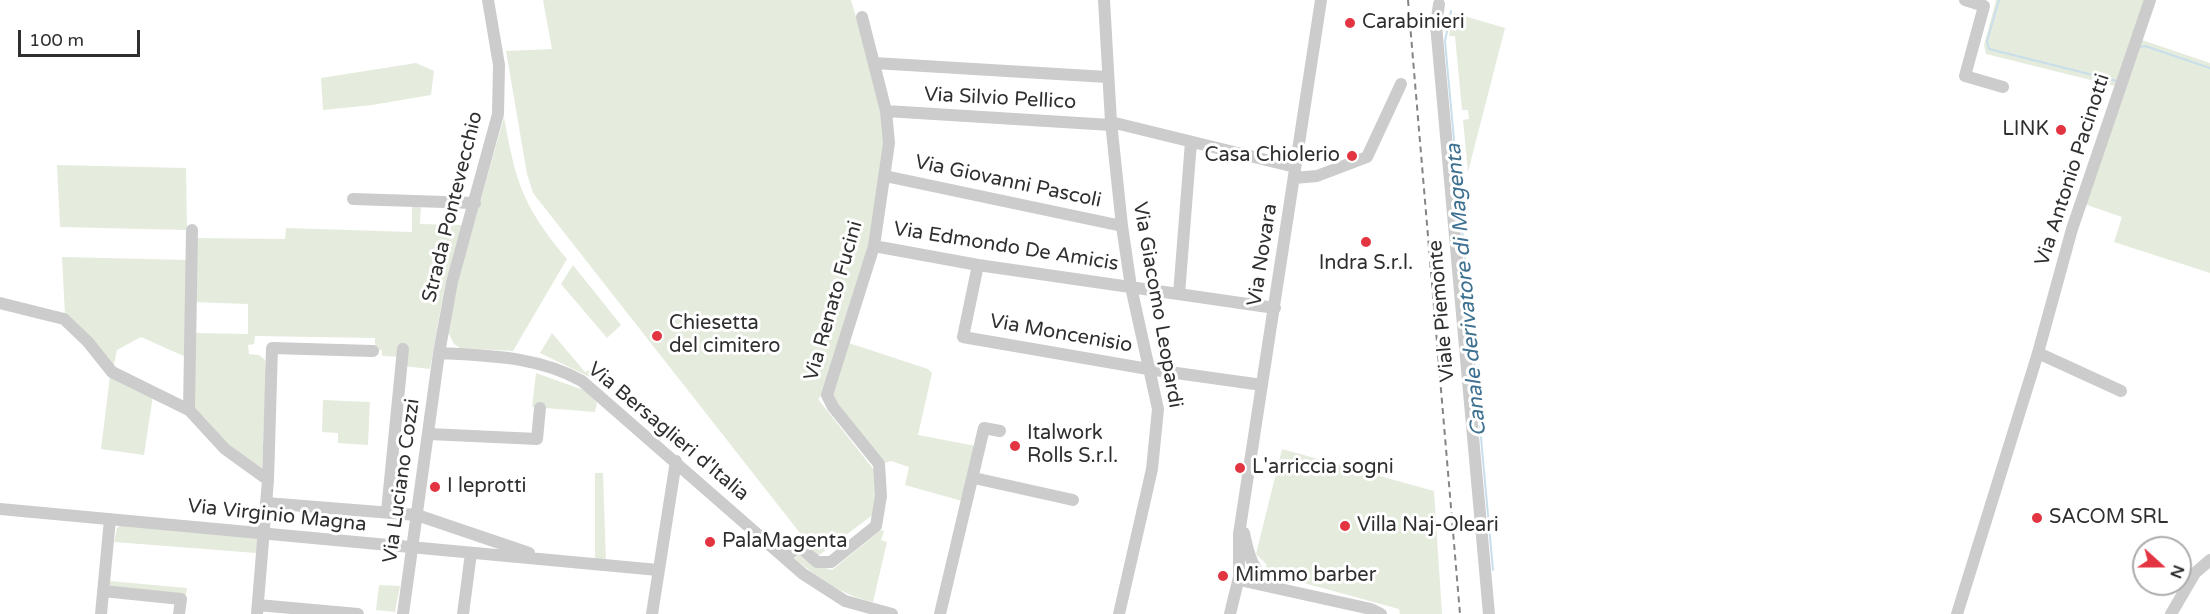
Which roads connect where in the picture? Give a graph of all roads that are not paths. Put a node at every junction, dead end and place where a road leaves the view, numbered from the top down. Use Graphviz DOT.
graph roads {
  1 [pos="488,0"];
  2 [pos="1104,0"];
  3 [pos="1321,0"];
  4 [pos="1965,0"];
  5 [pos="2150,0"];
  6 [pos="1439,1"];
  7 [pos="862,17"];
  8 [pos="874,63"];
  9 [pos="1107,77"];
  10 [pos="1401,84"];
  11 [pos="2003,87"];
  12 [pos="886,111"];
  13 [pos="1111,124"];
  14 [pos="1191,142"];
  15 [pos="1295,172"];
  16 [pos="885,176"];
  17 [pos="353,199"];
  18 [pos="475,203"];
  19 [pos="1122,226"];
  20 [pos="192,230"];
  21 [pos="874,246"];
  22 [pos="978,265"];
  23 [pos="1131,287"];
  24 [pos="1179,294"];
  25 [pos="0,303"];
  26 [pos="1275,308"];
  27 [pos="403,349"];
  28 [pos="373,351"];
  29 [pos="439,353"];
  30 [pos="2038,353"];
  31 [pos="1148,369"];
  32 [pos="1262,385"];
  33 [pos="2121,391"];
  34 [pos="540,408"];
  35 [pos="189,410"];
  36 [pos="1000,431"];
  37 [pos="429,434"];
  38 [pos="676,461"];
  39 [pos="974,478"];
  40 [pos="268,480"];
  41 [pos="1073,500"];
  42 [pos="266,503"];
  43 [pos="0,508"];
  44 [pos="387,511"];
  45 [pos="417,515"];
  46 [pos="110,519"];
  47 [pos="263,533"];
  48 [pos="412,549"];
  49 [pos="471,554"];
  50 [pos="785,558"];
  51 [pos="547,559"];
  52 [pos="2210,560"];
  53 [pos="658,570"];
  54 [pos="1245,576"];
  55 [pos="103,591"];
  56 [pos="257,610"];
  57 [pos="101,614"];
  58 [pos="179,614"];
  59 [pos="358,614"];
  60 [pos="403,614"];
  61 [pos="463,614"];
  62 [pos="652,614"];
  63 [pos="892,614"];
  64 [pos="940,614"];
  65 [pos="1119,614"];
  66 [pos="1230,614"];
  67 [pos="1381,614"];
  68 [pos="1489,614"];
  69 [pos="1958,614"];
  70 [pos="2171,614"];
  1 -- 18 [label="street, Strada Pontevecchio"];
  2 -- 9 [label="street, Via Giacomo Leopardi"];
  3 -- 15 [label="street, Via Novara"];
  4 -- 11 [label="street"];
  5 -- 30 [label="street, Via Antonio Pacinotti"];
  6 -- 68 [label="street, Viale Piemonte"];
  7 -- 8 [label="street, Via Renato Fucini"];
  8 -- 9 [label="street"];
  8 -- 12 [label="street, Via Renato Fucini"];
  9 -- 13 [label="street, Via Giacomo Leopardi"];
  10 -- 15 [label="street"];
  12 -- 13 [label="street, Via Silvio Pellico"];
  12 -- 16 [label="street, Via Renato Fucini"];
  13 -- 14 [label="street, Via Silvio Pellico"];
  13 -- 19 [label="street, Via Giacomo Leopardi"];
  14 -- 15 [label="street, Via Silvio Pellico"];
  14 -- 24 [label="street"];
  15 -- 26 [label="street, Via Novara"];
  16 -- 19 [label="street, Via Giovanni Pascoli"];
  16 -- 21 [label="street, Via Renato Fucini"];
  17 -- 18 [label="street"];
  18 -- 29 [label="street, Strada Pontevecchio"];
  19 -- 23 [label="street, Via Giacomo Leopardi"];
  20 -- 35 [label="street"];
  21 -- 22 [label="street, Via Edmondo De Amicis"];
  21 -- 50 [label="street, Via Renato Fucini"];
  22 -- 23 [label="street, Via Edmondo De Amicis"];
  22 -- 31 [label="street, Via Moncenisio"];
  23 -- 24 [label="street, Via Edmondo De Amicis"];
  23 -- 31 [label="street, Via Giacomo Leopardi"];
  24 -- 26 [label="street, Via Edmondo De Amicis"];
  25 -- 35 [label="street"];
  26 -- 32 [label="street, Via Novara"];
  27 -- 44 [label="street"];
  28 -- 40 [label="street"];
  29 -- 37 [label="street, Via Luciano Cozzi"];
  29 -- 38 [label="street, Via Bersaglieri d'Italia"];
  30 -- 33 [label="street"];
  30 -- 69 [label="street, Via Antonio Pacinotti"];
  31 -- 32 [label="street, Via Moncenisio"];
  31 -- 65 [label="street, Via Giacomo Leopardi"];
  32 -- 54 [label="street, Via Novara"];
  34 -- 37 [label="street"];
  35 -- 40 [label="street"];
  36 -- 39 [label="street"];
  37 -- 45 [label="street, Via Luciano Cozzi"];
  38 -- 50 [label="street, Via Bersaglieri d'Italia"];
  38 -- 53 [label="street"];
  39 -- 41 [label="street"];
  39 -- 64 [label="street"];
  40 -- 42 [label="street"];
  42 -- 44 [label="street"];
  42 -- 47 [label="street"];
  43 -- 46 [label="street, Via Virginio Magna"];
  44 -- 45 [label="street"];
  45 -- 48 [label="street, Via Luciano Cozzi"];
  45 -- 51 [label="street"];
  46 -- 47 [label="street, Via Virginio Magna"];
  46 -- 55 [label="street"];
  47 -- 48 [label="street, Via Virginio Magna"];
  47 -- 56 [label="street"];
  48 -- 49 [label="street, Via Virginio Magna"];
  48 -- 60 [label="street, Via Luciano Cozzi"];
  49 -- 51 [label="street, Via Virginio Magna"];
  49 -- 61 [label="street"];
  50 -- 63 [label="street, Via Bersaglieri d'Italia"];
  51 -- 53 [label="street, Via Virginio Magna"];
  52 -- 70 [label="street"];
  53 -- 62 [label="street"];
  54 -- 66 [label="street"];
  54 -- 67 [label="street"];
  55 -- 57 [label="street"];
  55 -- 58 [label="street"];
  56 -- 59 [label="street"];
}
